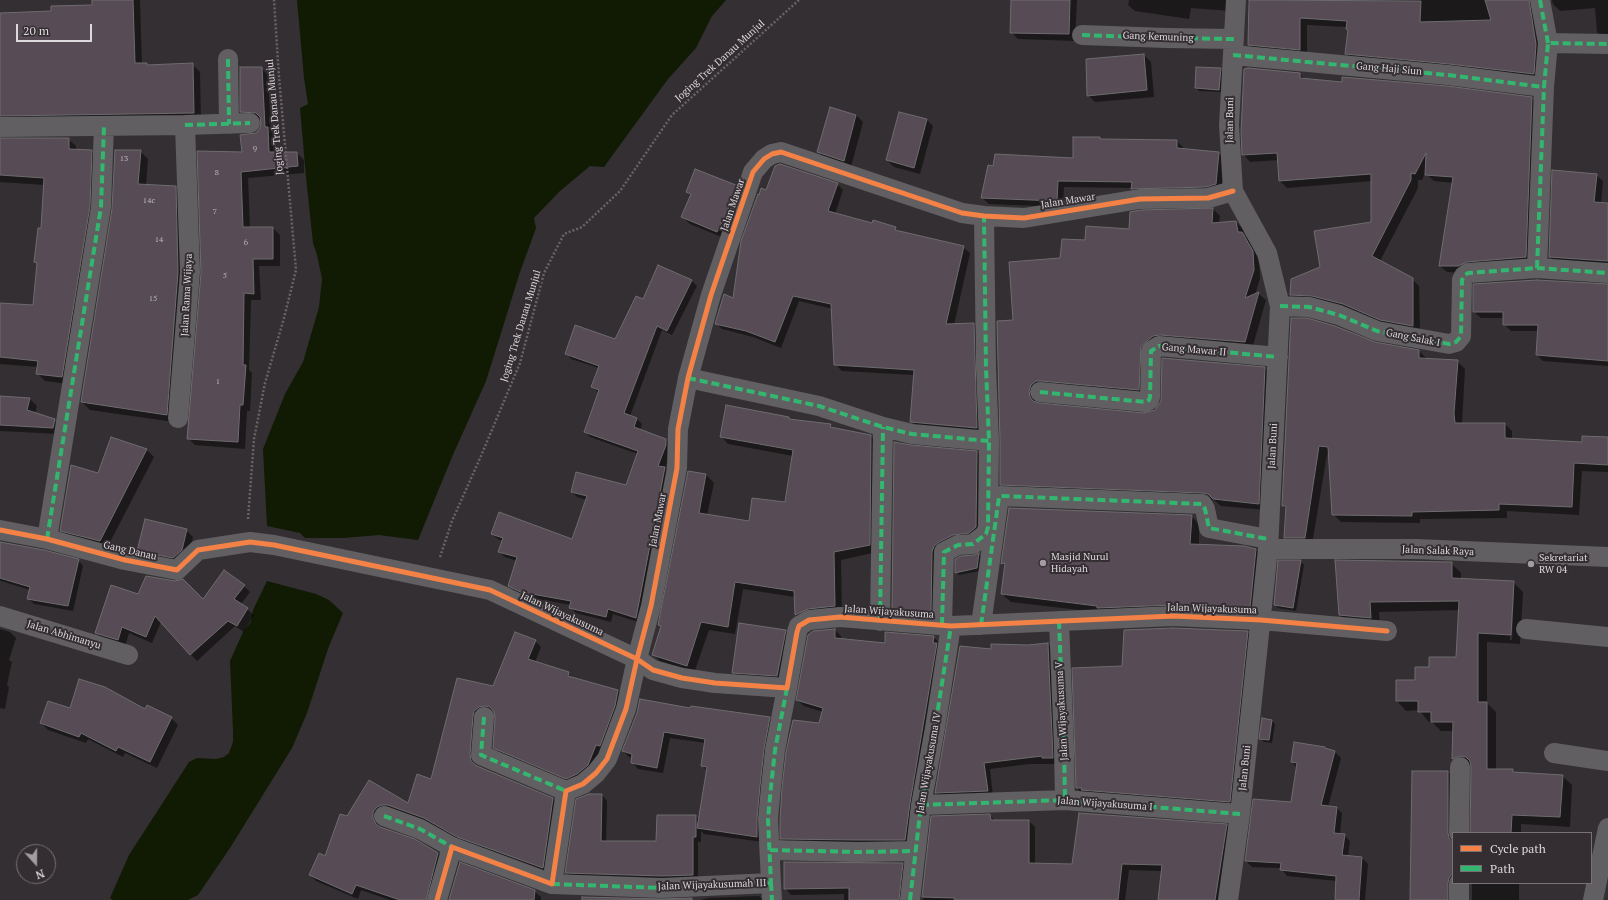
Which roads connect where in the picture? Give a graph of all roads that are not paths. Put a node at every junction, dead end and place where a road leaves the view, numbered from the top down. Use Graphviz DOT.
graph roads {
  1 [pos="1236,0"];
  2 [pos="1540,0"];
  3 [pos="1082,35"];
  4 [pos="1548,43"];
  5 [pos="1608,44"];
  6 [pos="1233,47"];
  7 [pos="228,59"];
  8 [pos="1544,87"];
  9 [pos="250,123"];
  10 [pos="229,124"];
  11 [pos="185,125"];
  12 [pos="104,126"];
  13 [pos="0,127"];
  14 [pos="1233,191"];
  15 [pos="984,216"];
  16 [pos="1537,268"];
  17 [pos="1608,273"];
  18 [pos="1280,306"];
  19 [pos="1278,357"];
  20 [pos="688,378"];
  21 [pos="1040,392"];
  22 [pos="178,418"];
  23 [pos="883,426"];
  24 [pos="989,441"];
  25 [pos="0,530"];
  26 [pos="249,533"];
  27 [pos="47,539"];
  28 [pos="1268,544"];
  29 [pos="1608,557"];
  30 [pos="0,616"];
  31 [pos="1261,620"];
  32 [pos="880,621"];
  33 [pos="1059,621"];
  34 [pos="981,625"];
  35 [pos="946,626"];
  36 [pos="1526,628"];
  37 [pos="1387,631"];
  38 [pos="1608,637"];
  39 [pos="128,655"];
  40 [pos="637,659"];
  41 [pos="787,688"];
  42 [pos="484,717"];
  43 [pos="1554,753"];
  44 [pos="1608,761"];
  45 [pos="1460,767"];
  46 [pos="566,791"];
  47 [pos="1065,800"];
  48 [pos="921,805"];
  49 [pos="1240,814"];
  50 [pos="384,816"];
  51 [pos="1608,828"];
  52 [pos="1460,832"];
  53 [pos="452,847"];
  54 [pos="770,850"];
  55 [pos="915,851"];
  56 [pos="552,884"];
  57 [pos="1459,884"];
  58 [pos="772,892"];
  59 [pos="437,900"];
  60 [pos="910,900"];
  61 [pos="1228,900"];
  62 [pos="1459,900"];
  63 [pos="1593,900"];
  1 -- 6 [label="street, Jalan Buni"];
  2 -- 4 [label="street"];
  3 -- 6 [label="street, Gang Kemuning"];
  4 -- 5 [label="street"];
  4 -- 8 [label="street"];
  6 -- 8 [label="street, Gang Haji Siun"];
  6 -- 14 [label="street, Jalan Buni"];
  7 -- 10 [label="street"];
  8 -- 16 [label="street"];
  9 -- 10 [label="street"];
  10 -- 11 [label="street"];
  11 -- 12 [label="street"];
  11 -- 22 [label="street, Jalan Rama Wijaya"];
  12 -- 13 [label="street"];
  12 -- 27 [label="street"];
  14 -- 15 [label="street, Jalan Mawar"];
  14 -- 18 [label="street, Jalan Buni"];
  15 -- 20 [label="street, Jalan Mawar"];
  15 -- 24 [label="street"];
  16 -- 17 [label="street"];
  16 -- 18 [label="street, Gang Salak I"];
  18 -- 19 [label="street, Jalan Buni"];
  19 -- 21 [label="street, Gang Mawar II"];
  19 -- 28 [label="street, Jalan Buni"];
  20 -- 23 [label="street"];
  20 -- 40 [label="street, Jalan Mawar"];
  23 -- 24 [label="street"];
  23 -- 32 [label="street"];
  24 -- 35 [label="street, Jalan Wijayakusuma IV"];
  25 -- 27 [label="street, Gang Danau"];
  26 -- 27 [label="street, Gang Danau"];
  26 -- 40 [label="street, Jalan Wijayakusuma"];
  28 -- 29 [label="street, Jalan Salak Raya"];
  28 -- 31 [label="street, Jalan Buni"];
  28 -- 34 [label="street, Jalan Salak Raya"];
  30 -- 39 [label="street, Jalan Abhimanyu"];
  31 -- 33 [label="street, Jalan Wijayakusuma"];
  31 -- 37 [label="street, Jalan Wijayakusuma"];
  31 -- 49 [label="street, Jalan Buni"];
  32 -- 35 [label="street, Jalan Wijayakusuma"];
  32 -- 41 [label="street, Jalan Wijayakusuma"];
  33 -- 34 [label="street, Jalan Wijayakusuma"];
  33 -- 47 [label="street, Jalan Wijayakusuma V"];
  34 -- 35 [label="street, Jalan Wijayakusuma"];
  35 -- 48 [label="street, Jalan Wijayakusuma IV"];
  36 -- 38 [label="street"];
  40 -- 41 [label="street, Jalan Wijayakusuma"];
  40 -- 46 [label="street, Jalan Mawar"];
  41 -- 54 [label="street, Jalan Wijayakusumah III"];
  42 -- 46 [label="street"];
  43 -- 44 [label="street"];
  45 -- 52 [label="street"];
  46 -- 56 [label="street"];
  47 -- 48 [label="street, Jalan Wijayakusuma I"];
  47 -- 49 [label="street, Jalan Wijayakusuma I"];
  48 -- 55 [label="street, Jalan Wijayakusuma IV"];
  49 -- 61 [label="street, Jalan Buni"];
  50 -- 53 [label="street, Jalan Wijayakusumah III"];
  51 -- 63 [label="street"];
  53 -- 56 [label="street, Jalan Wijayakusumah III"];
  53 -- 59 [label="street"];
  54 -- 55 [label="street"];
  54 -- 58 [label="street, Jalan Wijayakusumah III"];
  55 -- 60 [label="street, Jalan Wijayakusuma IV"];
  56 -- 58 [label="street, Jalan Wijayakusumah III"];
  57 -- 62 [label="street"];
}
